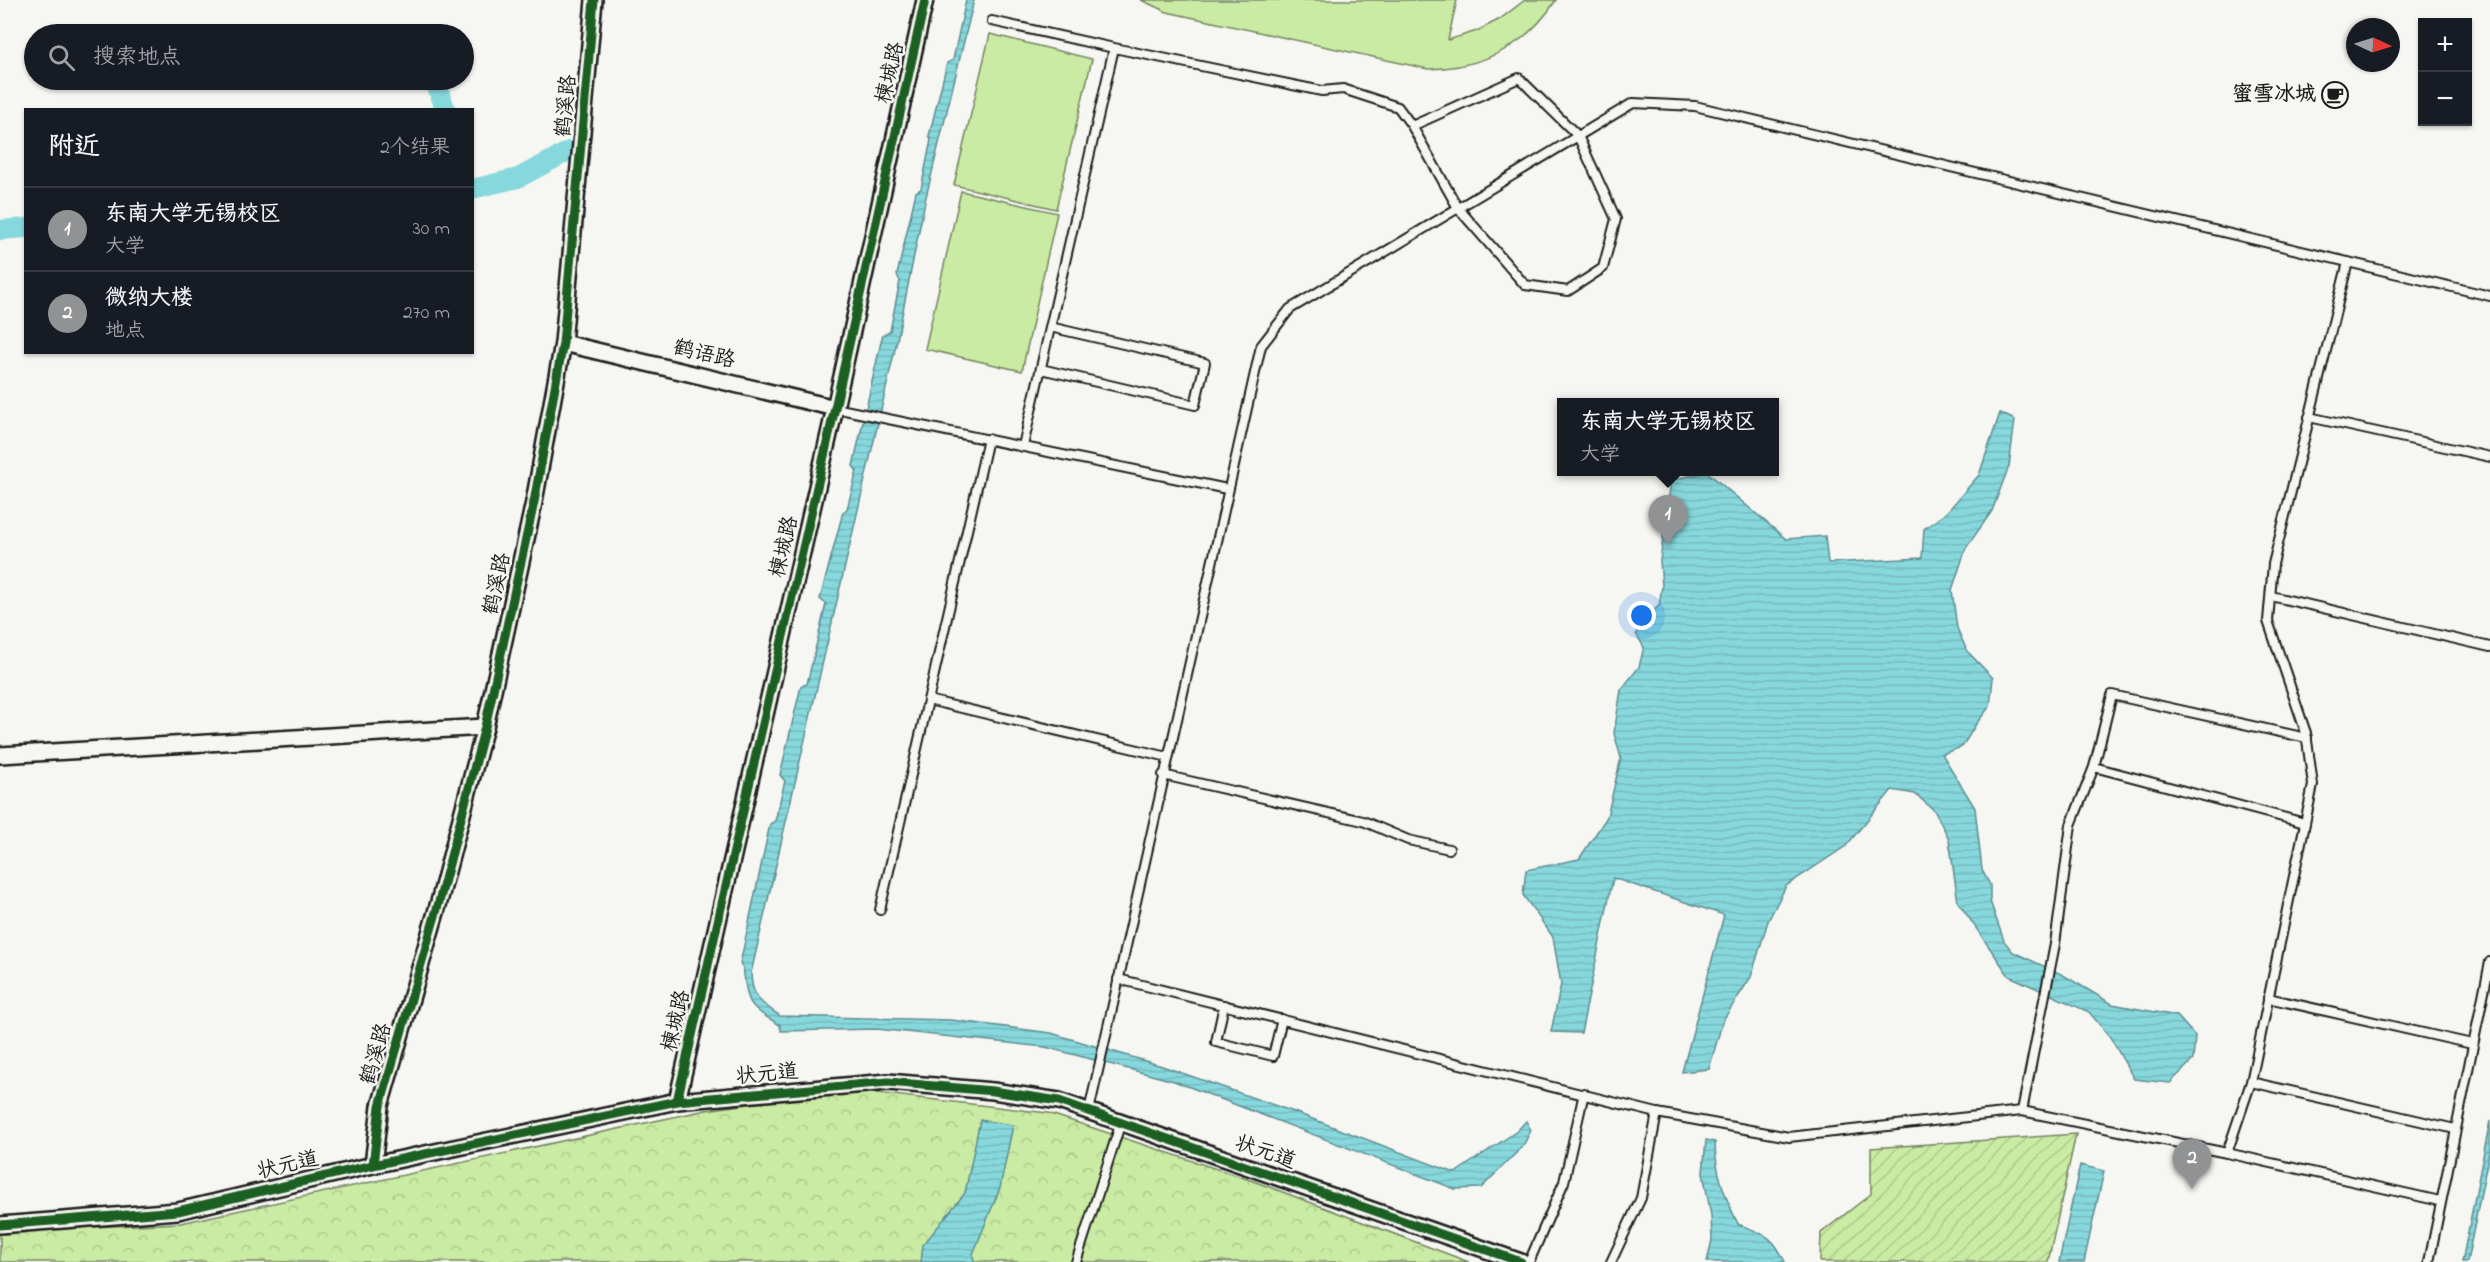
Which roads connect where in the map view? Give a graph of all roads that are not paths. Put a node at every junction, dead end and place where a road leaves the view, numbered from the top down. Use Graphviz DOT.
graph roads {
  1 [pos="594,0"];
  2 [pos="925,0"];
  3 [pos="992,21"];
  4 [pos="1114,48"];
  5 [pos="1412,126"];
  6 [pos="1578,136"];
  7 [pos="1458,208"];
  8 [pos="2348,262"];
  9 [pos="2490,296"];
  10 [pos="1050,327"];
  11 [pos="563,343"];
  12 [pos="1041,369"];
  13 [pos="835,408"];
  14 [pos="2309,417"];
  15 [pos="988,439"];
  16 [pos="1023,446"];
  17 [pos="2490,457"];
  18 [pos="1227,489"];
  19 [pos="2271,596"];
  20 [pos="2490,647"];
  21 [pos="928,700"];
  22 [pos="485,727"];
  23 [pos="2307,738"];
  24 [pos="0,754"];
  25 [pos="1168,757"];
  26 [pos="2094,766"];
  27 [pos="1163,775"];
  28 [pos="2305,823"];
  29 [pos="1449,849"];
  30 [pos="880,910"];
  31 [pos="2490,962"];
  32 [pos="1118,979"];
  33 [pos="2268,998"];
  34 [pos="1224,1005"];
  35 [pos="1282,1019"];
  36 [pos="2472,1044"];
  37 [pos="2251,1082"];
  38 [pos="1584,1093"];
  39 [pos="677,1101"];
  40 [pos="1089,1111"];
  41 [pos="2022,1111"];
  42 [pos="1657,1113"];
  43 [pos="1121,1122"];
  44 [pos="2455,1129"];
  45 [pos="2227,1153"];
  46 [pos="373,1165"];
  47 [pos="2440,1201"];
  48 [pos="0,1225"];
  49 [pos="1076,1262"];
  50 [pos="1521,1262"];
  51 [pos="1529,1262"];
  52 [pos="1611,1262"];
  53 [pos="2429,1262"];
  1 -- 11 [label="street, 鹤溪路"];
  2 -- 13 [label="street, 楝城路"];
  3 -- 4 [label="lane"];
  4 -- 5 [label="lane"];
  4 -- 10 [label="lane"];
  5 -- 6 [label="lane"];
  5 -- 7 [label="lane"];
  6 -- 7 [label="lane"];
  6 -- 7 [label="lane"];
  6 -- 8 [label="lane"];
  7 -- 18 [label="lane"];
  8 -- 9 [label="lane"];
  8 -- 14 [label="lane"];
  10 -- 12 [label="lane"];
  10 -- 12 [label="lane"];
  11 -- 13 [label="street, 鹤语路"];
  11 -- 22 [label="street, 鹤溪路"];
  12 -- 16 [label="lane"];
  13 -- 15 [label="lane"];
  13 -- 39 [label="street, 楝城路"];
  14 -- 17 [label="lane"];
  14 -- 19 [label="lane"];
  15 -- 16 [label="lane"];
  15 -- 21 [label="lane"];
  16 -- 18 [label="lane"];
  18 -- 25 [label="lane"];
  19 -- 20 [label="lane"];
  19 -- 23 [label="lane"];
  21 -- 25 [label="lane"];
  21 -- 30 [label="lane"];
  22 -- 24 [label="street"];
  22 -- 46 [label="street, 鹤溪路"];
  23 -- 26 [label="lane"];
  23 -- 28 [label="lane"];
  25 -- 27 [label="lane"];
  26 -- 28 [label="lane"];
  26 -- 41 [label="lane"];
  27 -- 29 [label="lane"];
  27 -- 32 [label="lane"];
  28 -- 33 [label="lane"];
  31 -- 36 [label="lane"];
  32 -- 34 [label="lane"];
  32 -- 40 [label="lane"];
  33 -- 36 [label="lane"];
  33 -- 37 [label="lane"];
  34 -- 35 [label="lane"];
  34 -- 35 [label="lane"];
  35 -- 38 [label="lane"];
  36 -- 44 [label="lane"];
  37 -- 44 [label="lane"];
  37 -- 45 [label="lane"];
  38 -- 42 [label="lane"];
  38 -- 51 [label="lane"];
  39 -- 40 [label="street, 状元道"];
  39 -- 46 [label="street, 状元道"];
  40 -- 43 [label="street, 状元道"];
  41 -- 42 [label="lane"];
  41 -- 45 [label="lane"];
  42 -- 52 [label="lane"];
  43 -- 49 [label="lane"];
  43 -- 50 [label="street, 状元道"];
  44 -- 47 [label="lane"];
  45 -- 47 [label="lane"];
  46 -- 48 [label="street, 状元道"];
  47 -- 53 [label="lane"];
}
